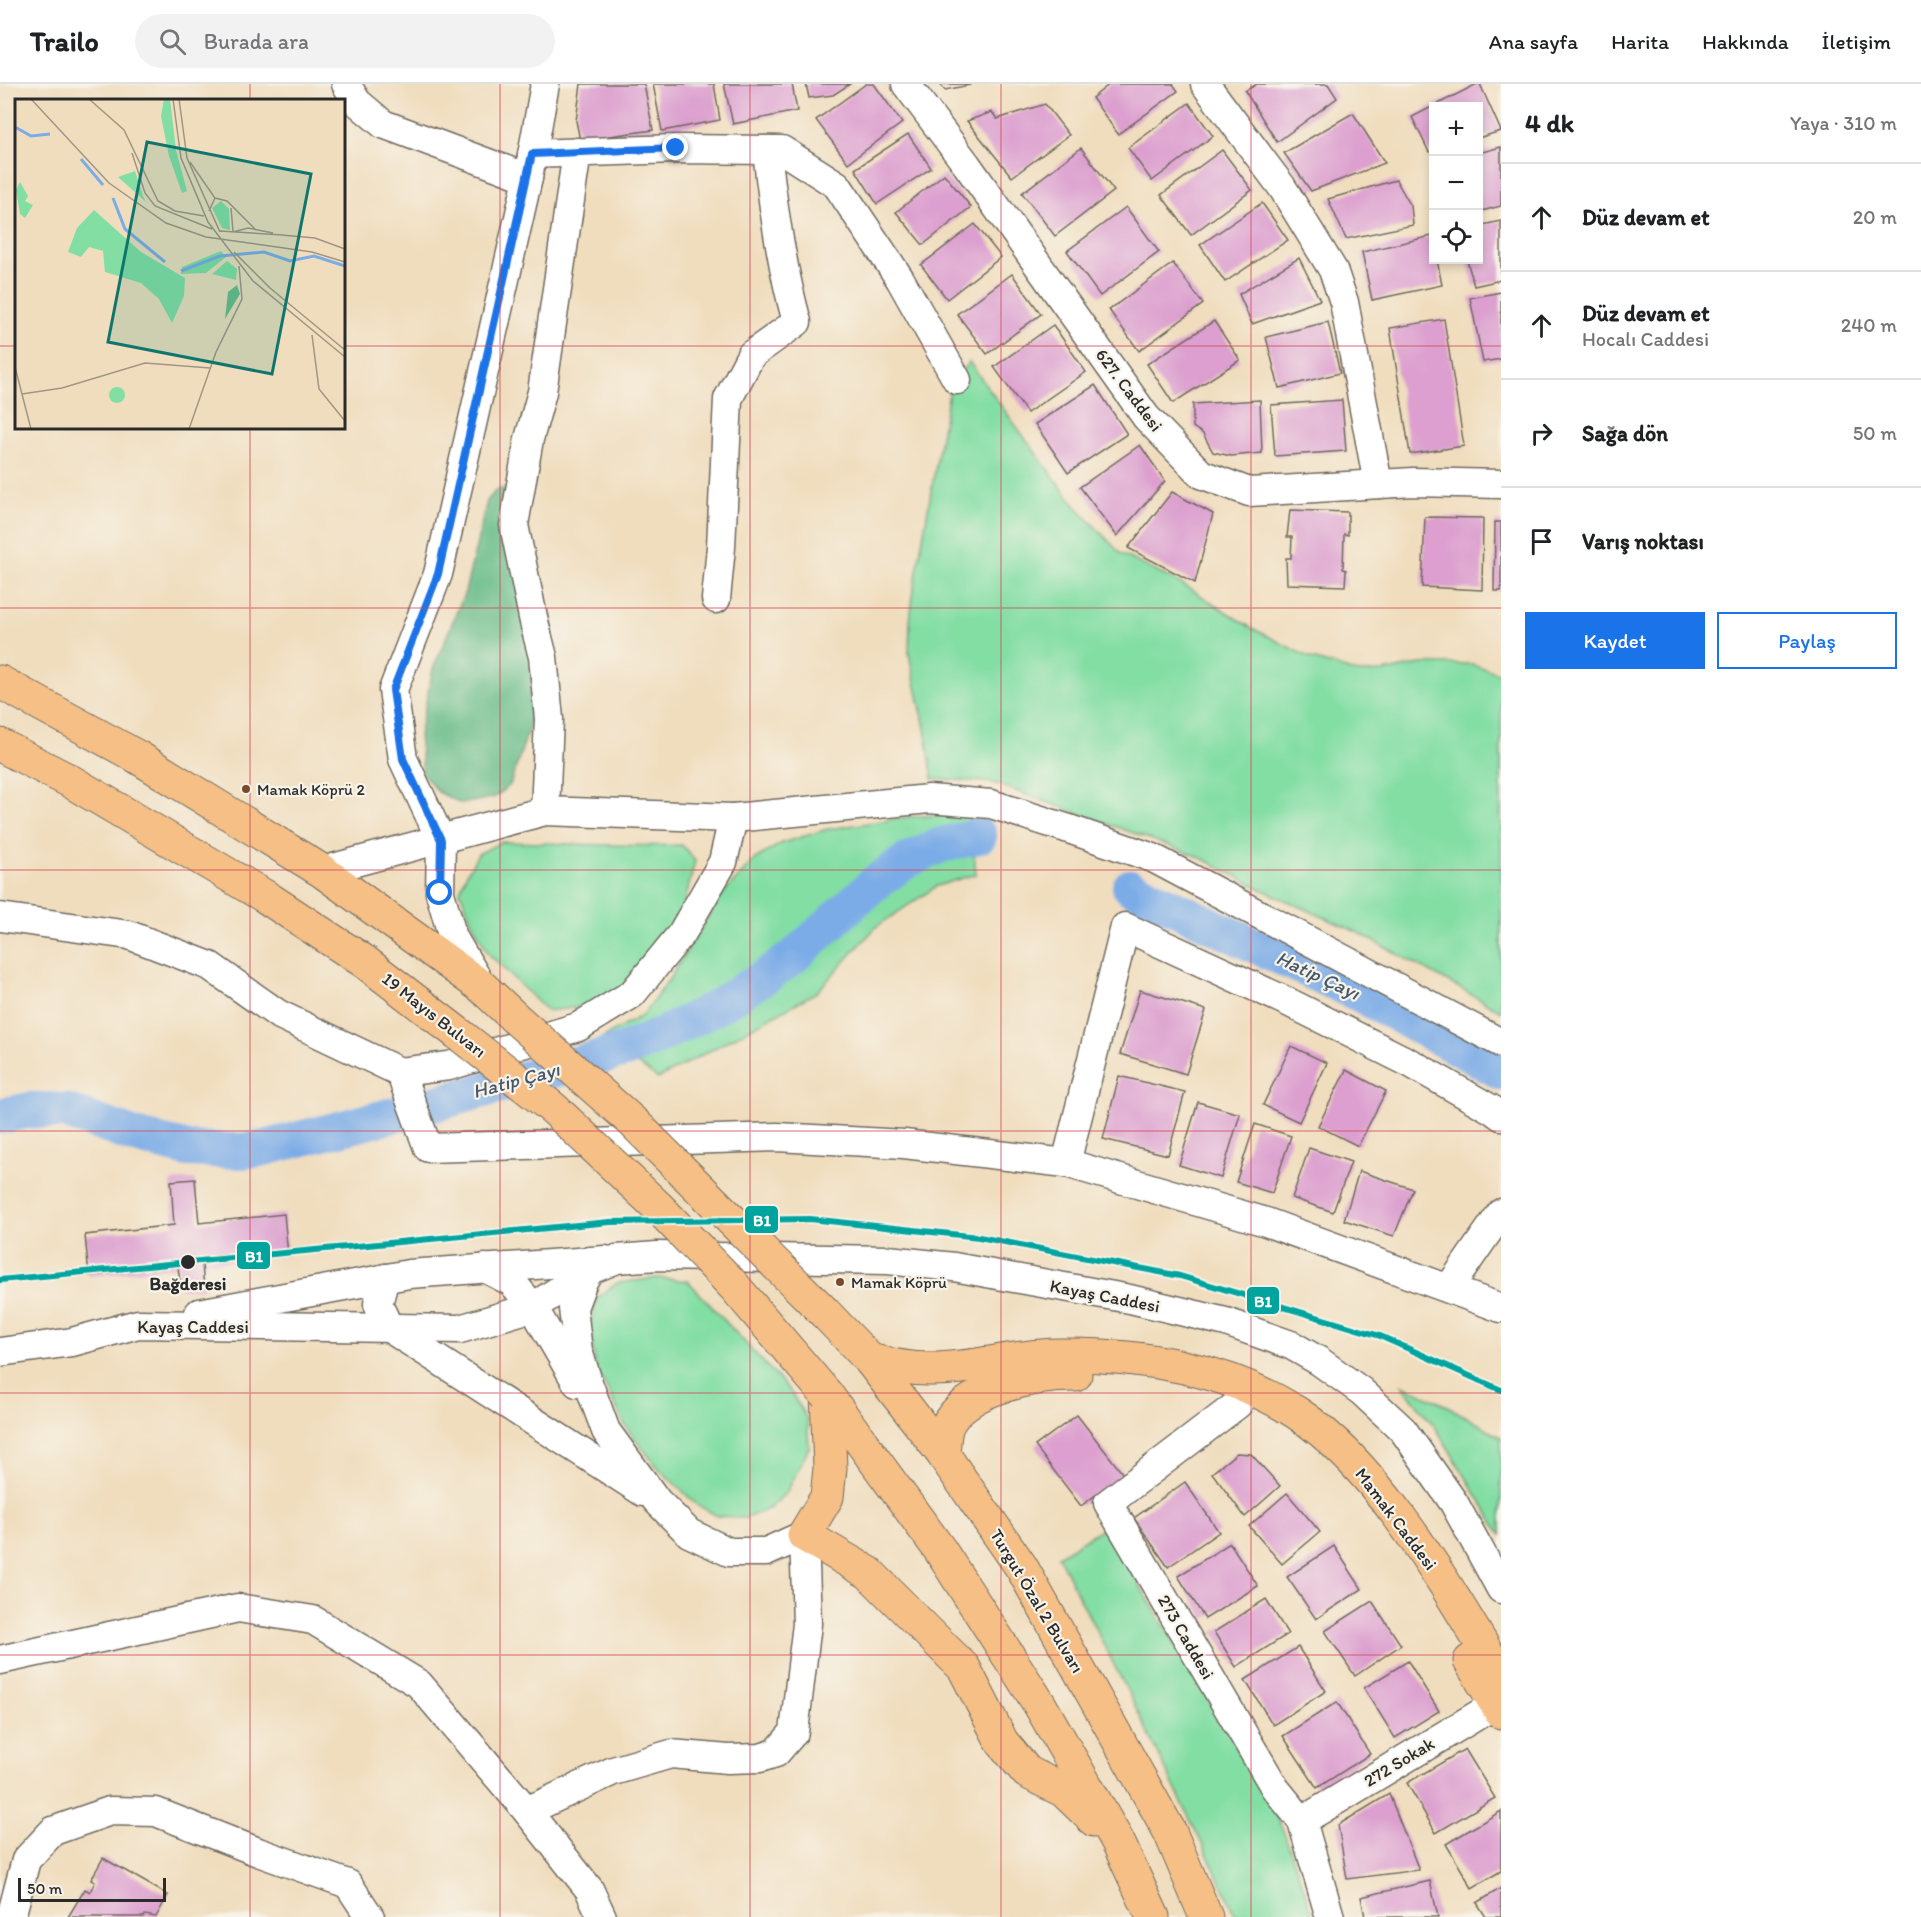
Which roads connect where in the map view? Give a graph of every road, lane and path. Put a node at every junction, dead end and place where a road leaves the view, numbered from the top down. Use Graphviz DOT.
graph roads {
  1 [pos="346,84"];
  2 [pos="545,84"];
  3 [pos="906,84"];
  4 [pos="1205,84"];
  5 [pos="767,150"];
  6 [pos="577,152"];
  7 [pos="530,166"];
  8 [pos="957,380"];
  9 [pos="1378,484"];
  10 [pos="1501,484"];
  11 [pos="716,599"];
  12 [pos="0,682"];
  13 [pos="0,745"];
  14 [pos="0,756"];
  15 [pos="70,781"];
  16 [pos="545,811"];
  17 [pos="733,818"];
  18 [pos="441,840"];
  19 [pos="322,872"];
  20 [pos="0,917"];
  21 [pos="482,987"];
  22 [pos="1501,1043"];
  23 [pos="409,1096"];
  24 [pos="1501,1116"];
  25 [pos="1066,1163"];
  26 [pos="1501,1213"];
  27 [pos="617,1259"];
  28 [pos="485,1268"];
  29 [pos="590,1270"];
  30 [pos="385,1278"];
  31 [pos="1449,1288"];
  32 [pos="532,1307"];
  33 [pos="1501,1308"];
  34 [pos="138,1324"];
  35 [pos="389,1328"];
  36 [pos="0,1352"];
  37 [pos="870,1360"];
  38 [pos="827,1395"];
  39 [pos="1238,1404"];
  40 [pos="606,1431"];
  41 [pos="943,1454"];
  42 [pos="657,1501"];
  43 [pos="804,1535"];
  44 [pos="1501,1589"];
  45 [pos="0,1660"];
  46 [pos="1499,1697"];
  47 [pos="527,1811"];
  48 [pos="1302,1821"];
  49 [pos="1118,1842"];
  50 [pos="11,1917"];
  51 [pos="370,1917"];
  52 [pos="602,1917"];
  53 [pos="1154,1917"];
  54 [pos="1206,1917"];
  55 [pos="1330,1917"];
  1 -- 7 [label="street"];
  2 -- 7 [label="street"];
  3 -- 9 [label="street, 627. Caddesi"];
  4 -- 9 [label="street"];
  5 -- 6 [label="street"];
  5 -- 8 [label="street"];
  5 -- 11 [label="street"];
  6 -- 7 [label="street"];
  6 -- 16 [label="street"];
  7 -- 18 [label="street"];
  9 -- 10 [label="street, 627. Caddesi"];
  12 -- 19 [label="main road"];
  13 -- 15 [label="main road, 19 Mayıs Bulvarı"];
  14 -- 15 [label="street"];
  15 -- 38 [label="main road, 19 Mayıs Bulvarı, bridge"];
  16 -- 17 [label="street"];
  16 -- 18 [label="street"];
  17 -- 22 [label="street"];
  17 -- 23 [label="street"];
  18 -- 19 [label="street"];
  18 -- 21 [label="street"];
  19 -- 21 [label="main road"];
  20 -- 23 [label="street"];
  21 -- 37 [label="main road, Turgut Özal 2 Bulvarı, bridge"];
  23 -- 25 [label="street"];
  24 -- 25 [label="street"];
  25 -- 31 [label="street"];
  26 -- 31 [label="street"];
  27 -- 28 [label="street"];
  27 -- 29 [label="street, Kayaş Caddesi"];
  27 -- 44 [label="street, Kayaş Caddesi"];
  28 -- 30 [label="street"];
  28 -- 32 [label="street"];
  29 -- 32 [label="street, Kayaş Caddesi"];
  29 -- 40 [label="street"];
  30 -- 34 [label="street"];
  30 -- 35 [label="street"];
  31 -- 33 [label="street"];
  32 -- 35 [label="street, Kayaş Caddesi"];
  32 -- 40 [label="street"];
  34 -- 35 [label="street, Kayaş Caddesi"];
  34 -- 36 [label="street, Kayaş Caddesi"];
  35 -- 42 [label="street"];
  37 -- 41 [label="main road, Turgut Özal 2 Bulvarı"];
  37 -- 46 [label="main road, Mamak Caddesi"];
  38 -- 43 [label="main road"];
  38 -- 49 [label="main road"];
  39 -- 41 [label="main road, Mamak Caddesi"];
  39 -- 46 [label="main road, Mamak Caddesi"];
  39 -- 48 [label="street, 273 Caddesi"];
  40 -- 42 [label="street"];
  41 -- 54 [label="main road, Turgut Özal 2 Bulvarı"];
  42 -- 43 [label="street"];
  43 -- 47 [label="street"];
  43 -- 49 [label="main road"];
  45 -- 47 [label="street"];
  46 -- 48 [label="street, 272 Sokak"];
  47 -- 52 [label="street"];
  48 -- 55 [label="street, 273 Caddesi"];
  49 -- 53 [label="main road"];
  50 -- 51 [label="street"];
}
